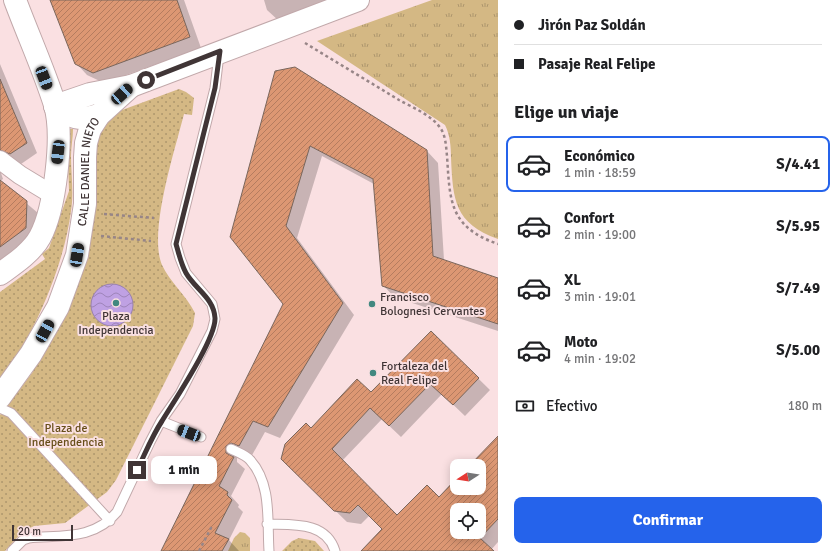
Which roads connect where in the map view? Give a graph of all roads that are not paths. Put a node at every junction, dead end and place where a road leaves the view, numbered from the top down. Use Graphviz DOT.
graph roads {
  1 [pos="15,0"];
  2 [pos="358,0"];
  3 [pos="220,51"];
  4 [pos="131,86"];
  5 [pos="55,106"];
  6 [pos="99,115"];
  7 [pos="0,160"];
  8 [pos="53,195"];
  9 [pos="0,274"];
  10 [pos="0,397"];
  11 [pos="0,408"];
  12 [pos="161,421"];
  13 [pos="201,437"];
  14 [pos="231,449"];
  15 [pos="110,521"];
  16 [pos="267,524"];
  17 [pos="12,551"];
  18 [pos="269,551"];
  19 [pos="335,551"];
  1 -- 5 [label="street"];
  2 -- 3 [label="street"];
  3 -- 4 [label="street"];
  3 -- 12 [label="lane"];
  4 -- 5 [label="street"];
  4 -- 6 [label="street, CALLE DANIEL NIETO"];
  5 -- 6 [label="street"];
  5 -- 8 [label="street"];
  6 -- 10 [label="street, CALLE DANIEL NIETO"];
  7 -- 8 [label="street"];
  8 -- 9 [label="street"];
  11 -- 15 [label="lane"];
  12 -- 13 [label="lane"];
  12 -- 15 [label="lane"];
  14 -- 16 [label="lane"];
  15 -- 17 [label="lane"];
  16 -- 18 [label="lane"];
  16 -- 19 [label="lane"];
}
